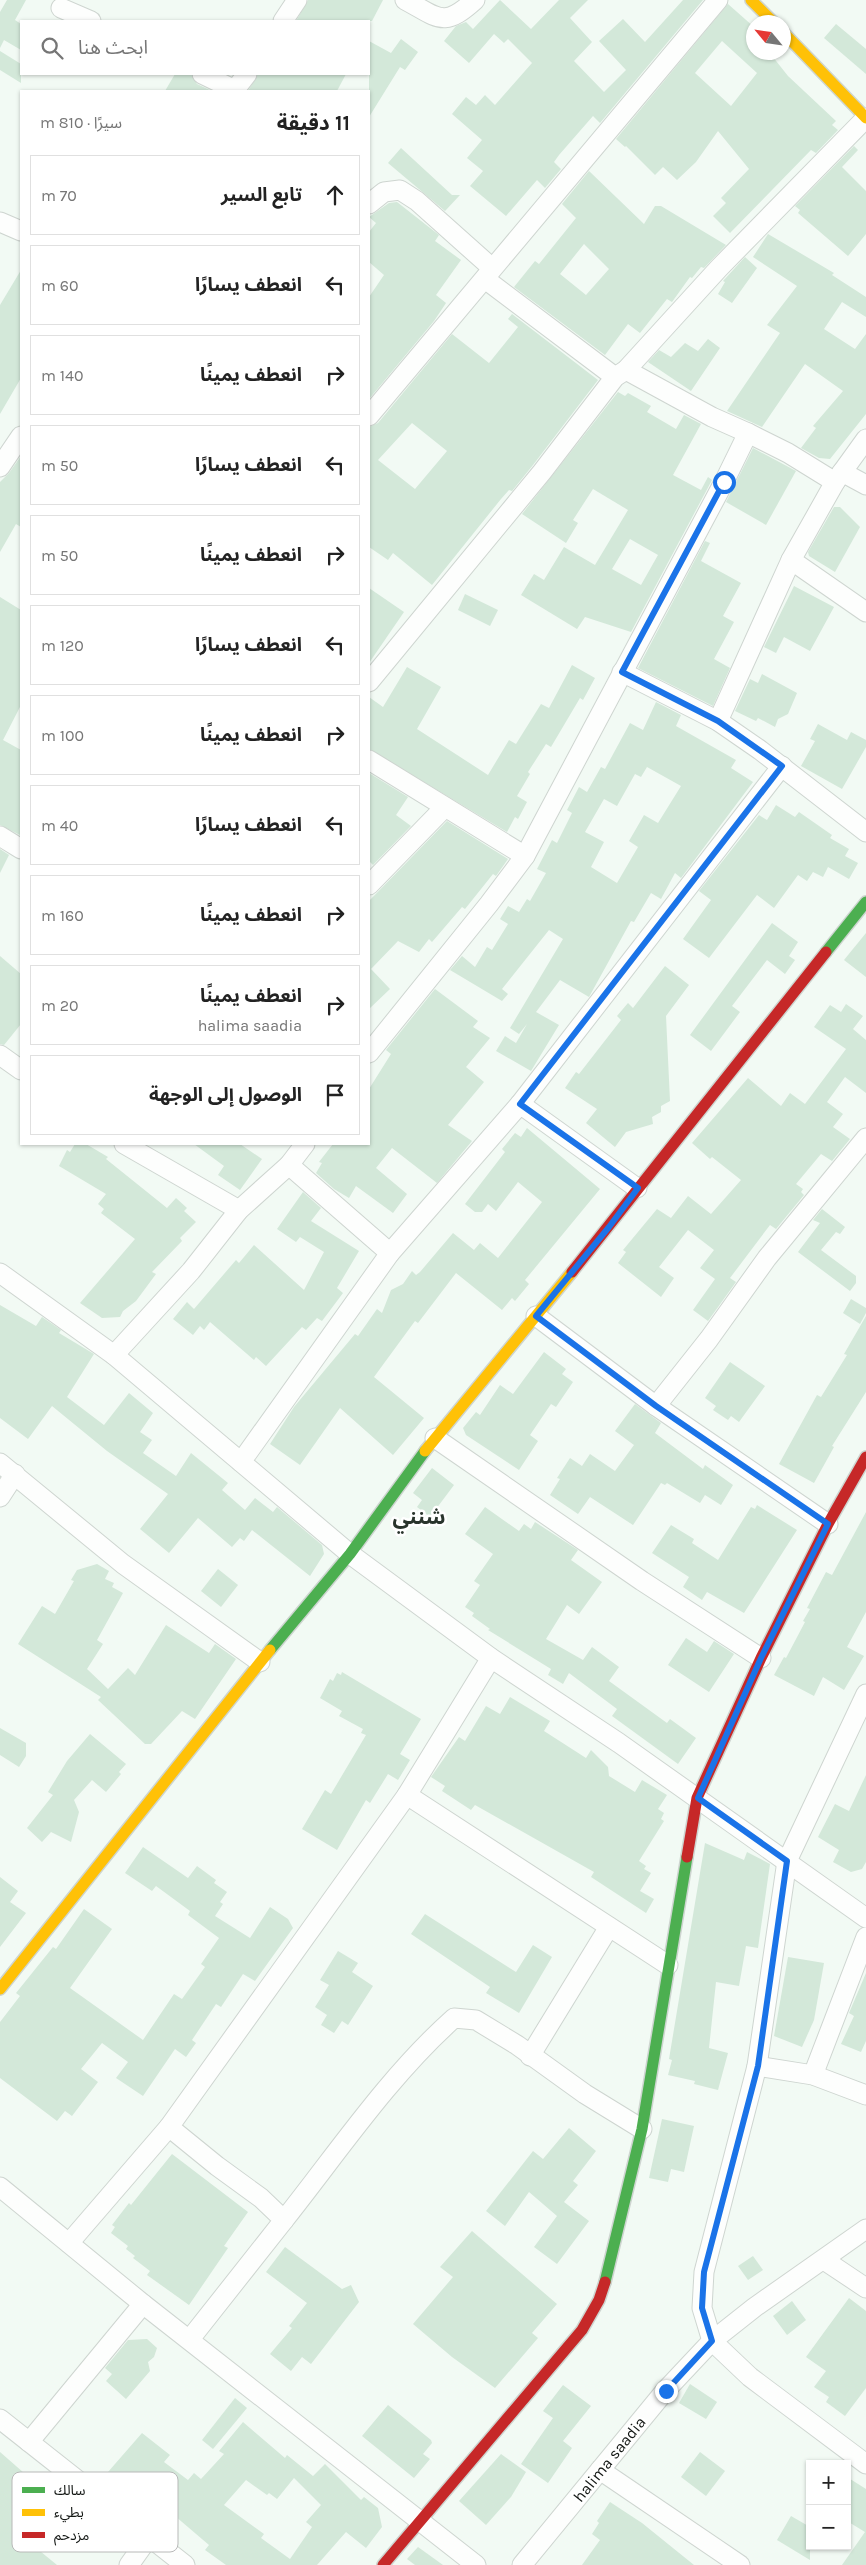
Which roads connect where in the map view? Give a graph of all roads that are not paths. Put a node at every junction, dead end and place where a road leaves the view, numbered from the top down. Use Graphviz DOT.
graph roads {
  1 [pos="297,0"];
  2 [pos="405,0"];
  3 [pos="475,0"];
  4 [pos="718,0"];
  5 [pos="751,0"];
  6 [pos="61,8"];
  7 [pos="766,15"];
  8 [pos="89,20"];
  9 [pos="284,20"];
  10 [pos="791,40"];
  11 [pos="204,75"];
  12 [pos="246,75"];
  13 [pos="232,90"];
  14 [pos="235,90"];
  15 [pos="866,118"];
  16 [pos="370,203"];
  17 [pos="0,222"];
  18 [pos="20,231"];
  19 [pos="489,274"];
  20 [pos="620,373"];
  21 [pos="370,415"];
  22 [pos="748,433"];
  23 [pos="866,439"];
  24 [pos="20,440"];
  25 [pos="0,467"];
  26 [pos="839,477"];
  27 [pos="866,485"];
  28 [pos="791,560"];
  29 [pos="866,612"];
  30 [pos="622,672"];
  31 [pos="370,681"];
  32 [pos="718,721"];
  33 [pos="370,761"];
  34 [pos="782,766"];
  35 [pos="445,807"];
  36 [pos="866,832"];
  37 [pos="0,836"];
  38 [pos="20,849"];
  39 [pos="524,856"];
  40 [pos="370,884"];
  41 [pos="866,902"];
  42 [pos="370,1052"];
  43 [pos="0,1055"];
  44 [pos="20,1069"];
  45 [pos="520,1104"];
  46 [pos="866,1139"];
  47 [pos="126,1145"];
  48 [pos="304,1145"];
  49 [pos="290,1165"];
  50 [pos="638,1188"];
  51 [pos="239,1210"];
  52 [pos="390,1253"];
  53 [pos="0,1273"];
  54 [pos="536,1316"];
  55 [pos="114,1355"];
  56 [pos="656,1406"];
  57 [pos="435,1438"];
  58 [pos="866,1457"];
  59 [pos="241,1462"];
  60 [pos="7,1468"];
  61 [pos="0,1497"];
  62 [pos="828,1524"];
  63 [pos="350,1554"];
  64 [pos="491,1658"];
  65 [pos="761,1658"];
  66 [pos="260,1662"];
  67 [pos="866,1694"];
  68 [pos="407,1795"];
  69 [pos="698,1798"];
  70 [pos="787,1861"];
  71 [pos="866,1918"];
  72 [pos="609,1927"];
  73 [pos="866,1937"];
  74 [pos="668,1965"];
  75 [pos="0,1989"];
  76 [pos="530,2056"];
  77 [pos="758,2066"];
  78 [pos="813,2075"];
  79 [pos="866,2095"];
  80 [pos="169,2127"];
  81 [pos="642,2129"];
  82 [pos="0,2187"];
  83 [pos="284,2220"];
  84 [pos="866,2229"];
  85 [pos="69,2243"];
  86 [pos="824,2260"];
  87 [pos="866,2288"];
  88 [pos="144,2304"];
  89 [pos="190,2339"];
  90 [pos="712,2341"];
  91 [pos="0,2419"];
  92 [pos="29,2442"];
  93 [pos="866,2464"];
  94 [pos="600,2470"];
  95 [pos="67,2472"];
  96 [pos="420,2522"];
  97 [pos="138,2552"];
  98 [pos="168,2552"];
  99 [pos="129,2565"];
  100 [pos="185,2565"];
  101 [pos="384,2565"];
  102 [pos="476,2565"];
  103 [pos="522,2565"];
  104 [pos="740,2565"];
  1 -- 9 [label="street"];
  2 -- 3 [label="street"];
  4 -- 19 [label="street"];
  5 -- 7 [label="street"];
  6 -- 8 [label="street"];
  10 -- 15 [label="street"];
  11 -- 13 [label="street"];
  12 -- 14 [label="street"];
  15 -- 20 [label="street"];
  16 -- 19 [label="street"];
  17 -- 18 [label="street"];
  19 -- 20 [label="street"];
  19 -- 21 [label="street"];
  20 -- 22 [label="street"];
  20 -- 31 [label="street"];
  22 -- 26 [label="street"];
  22 -- 30 [label="street"];
  23 -- 26 [label="street"];
  24 -- 25 [label="street"];
  26 -- 27 [label="street"];
  26 -- 28 [label="street"];
  28 -- 29 [label="street"];
  28 -- 32 [label="street"];
  30 -- 32 [label="street"];
  30 -- 39 [label="street"];
  32 -- 34 [label="street"];
  33 -- 35 [label="street"];
  34 -- 36 [label="street"];
  34 -- 45 [label="street"];
  35 -- 39 [label="street"];
  35 -- 40 [label="street"];
  37 -- 38 [label="street"];
  39 -- 42 [label="street"];
  41 -- 50 [label="street"];
  43 -- 44 [label="street"];
  45 -- 50 [label="street"];
  45 -- 52 [label="street"];
  46 -- 56 [label="street"];
  47 -- 51 [label="street"];
  48 -- 49 [label="street"];
  49 -- 51 [label="street"];
  49 -- 52 [label="street"];
  50 -- 54 [label="street"];
  51 -- 55 [label="street"];
  52 -- 59 [label="street"];
  53 -- 55 [label="street"];
  54 -- 56 [label="street"];
  54 -- 57 [label="street"];
  55 -- 59 [label="street"];
  56 -- 62 [label="street"];
  57 -- 63 [label="street"];
  57 -- 65 [label="street"];
  58 -- 62 [label="street"];
  59 -- 63 [label="street"];
  60 -- 61 [label="street"];
  60 -- 66 [label="street"];
  62 -- 65 [label="street"];
  63 -- 64 [label="street"];
  63 -- 66 [label="street"];
  64 -- 68 [label="street"];
  64 -- 69 [label="street"];
  65 -- 69 [label="street"];
  66 -- 75 [label="street"];
  67 -- 70 [label="street"];
  68 -- 72 [label="street"];
  68 -- 80 [label="street"];
  69 -- 70 [label="street"];
  69 -- 74 [label="street"];
  70 -- 71 [label="street"];
  70 -- 77 [label="street"];
  72 -- 74 [label="street"];
  72 -- 76 [label="street"];
  73 -- 78 [label="street"];
  74 -- 81 [label="street"];
  76 -- 81 [label="street"];
  76 -- 83 [label="street"];
  77 -- 78 [label="street"];
  77 -- 90 [label="street"];
  78 -- 79 [label="street"];
  80 -- 83 [label="street"];
  80 -- 85 [label="street"];
  81 -- 96 [label="street"];
  82 -- 85 [label="street"];
  83 -- 89 [label="street"];
  84 -- 86 [label="street, halima saadia"];
  85 -- 88 [label="street"];
  86 -- 87 [label="street"];
  86 -- 90 [label="street, halima saadia"];
  88 -- 89 [label="street"];
  88 -- 92 [label="street"];
  89 -- 96 [label="street"];
  90 -- 93 [label="street"];
  90 -- 94 [label="street, halima saadia"];
  91 -- 92 [label="street"];
  92 -- 95 [label="street"];
  94 -- 103 [label="street, halima saadia"];
  94 -- 104 [label="street"];
  96 -- 101 [label="street"];
  96 -- 102 [label="street"];
  97 -- 99 [label="street"];
  98 -- 100 [label="street"];
}
